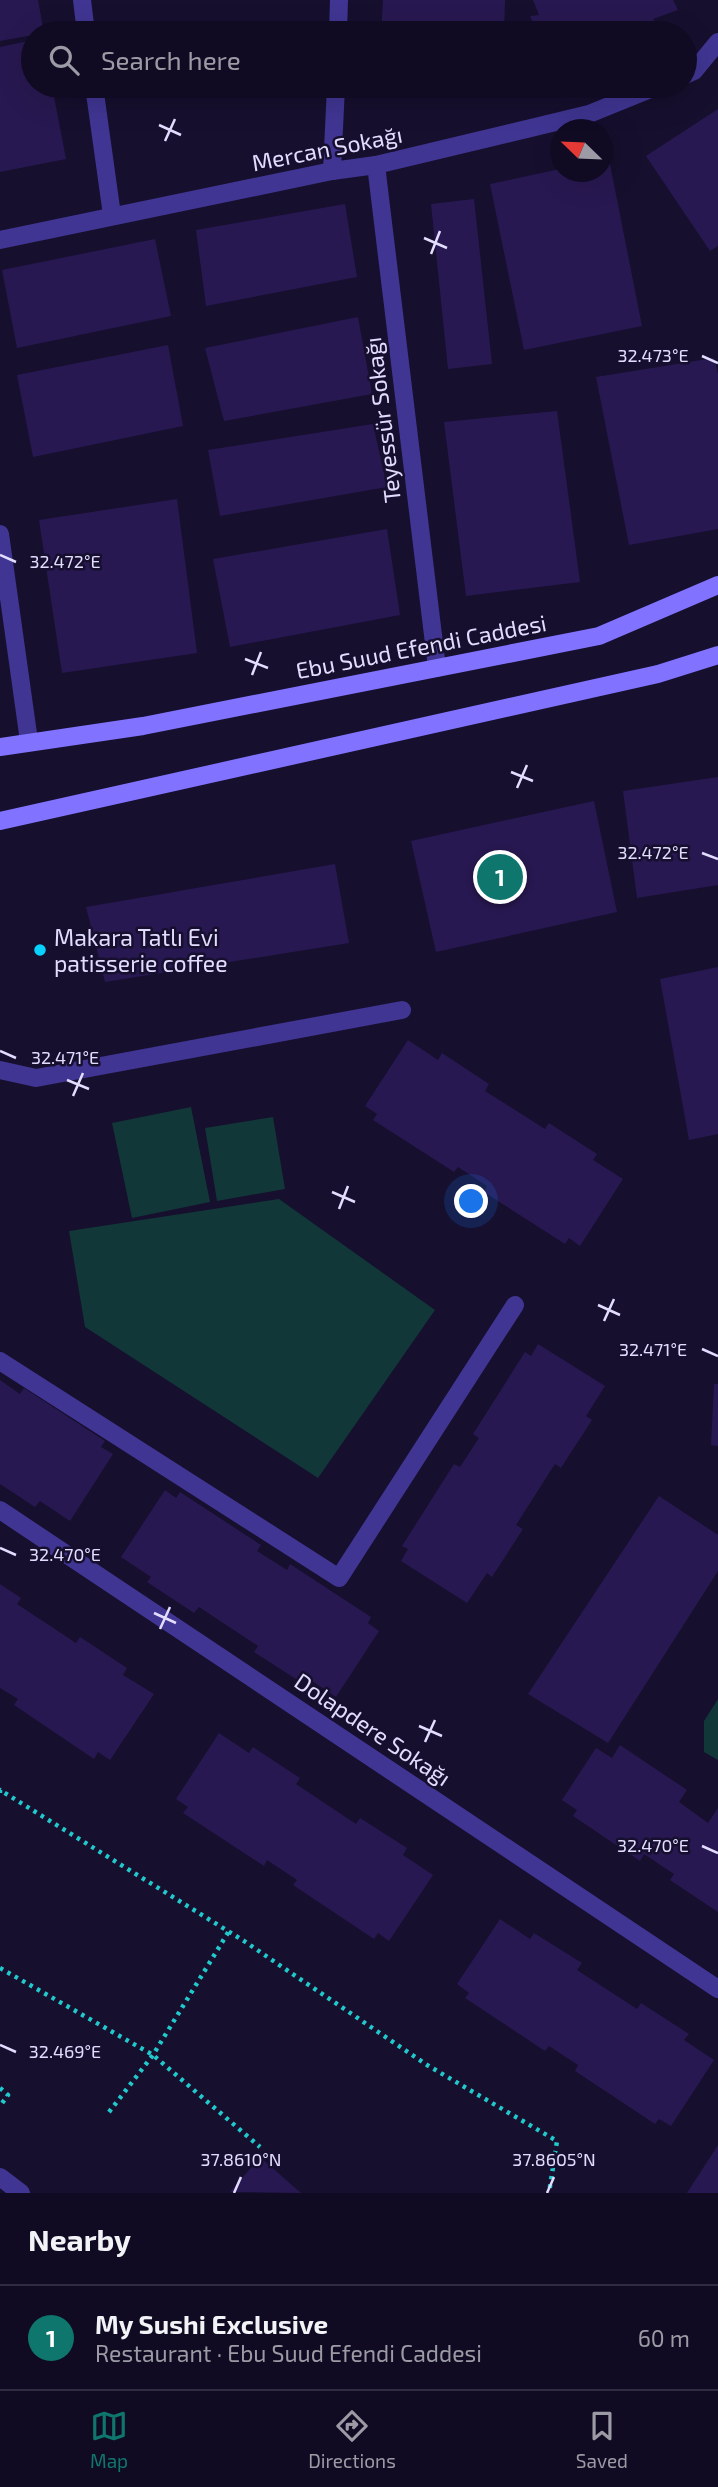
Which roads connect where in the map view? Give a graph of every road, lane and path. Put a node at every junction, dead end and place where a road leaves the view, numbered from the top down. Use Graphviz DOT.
graph roads {
  1 [pos="82,0"];
  2 [pos="339,0"];
  3 [pos="85,21"];
  4 [pos="338,21"];
  5 [pos="718,42"];
  6 [pos="697,67"];
  7 [pos="96,98"];
  8 [pos="335,98"];
  9 [pos="628,98"];
  10 [pos="376,165"];
  11 [pos="332,171"];
  12 [pos="112,215"];
  13 [pos="0,240"];
  14 [pos="0,534"];
  15 [pos="718,585"];
  16 [pos="718,655"];
  17 [pos="718,664"];
  18 [pos="437,668"];
  19 [pos="658,674"];
  20 [pos="29,741"];
  21 [pos="0,747"];
  22 [pos="0,821"];
  23 [pos="402,1010"];
  24 [pos="0,1070"];
  25 [pos="515,1305"];
  26 [pos="0,1361"];
  27 [pos="0,1510"];
  28 [pos="0,1793"];
  29 [pos="229,1931"];
  30 [pos="0,1968"];
  31 [pos="718,1989"];
  32 [pos="153,2055"];
  33 [pos="0,2088"];
  34 [pos="0,2106"];
  35 [pos="109,2112"];
  36 [pos="260,2147"];
  37 [pos="0,2177"];
  38 [pos="21,2193"];
  39 [pos="549,2193"];
  1 -- 3 [label="street"];
  2 -- 4 [label="street"];
  5 -- 6 [label="street"];
  7 -- 12 [label="street"];
  8 -- 11 [label="street"];
  9 -- 10 [label="street, Mercan Sokağı"];
  10 -- 11 [label="street, Mercan Sokağı"];
  10 -- 18 [label="street, Teyessür Sokağı"];
  11 -- 12 [label="street, Mercan Sokağı"];
  12 -- 13 [label="street, Mercan Sokağı"];
  14 -- 20 [label="street"];
  15 -- 18 [label="street, Ebu Suud Efendi Caddesi"];
  16 -- 19 [label="street"];
  17 -- 19 [label="street"];
  18 -- 20 [label="street, Ebu Suud Efendi Caddesi"];
  19 -- 22 [label="street"];
  20 -- 21 [label="street, Ebu Suud Efendi Caddesi"];
  23 -- 24 [label="street"];
  25 -- 26 [label="street"];
  27 -- 31 [label="street, Dolapdere Sokağı"];
  28 -- 29 [label="path"];
  29 -- 32 [label="path"];
  29 -- 39 [label="path"];
  30 -- 32 [label="path"];
  32 -- 35 [label="path"];
  32 -- 36 [label="path"];
  33 -- 34 [label="path"];
  37 -- 38 [label="street"];
}
